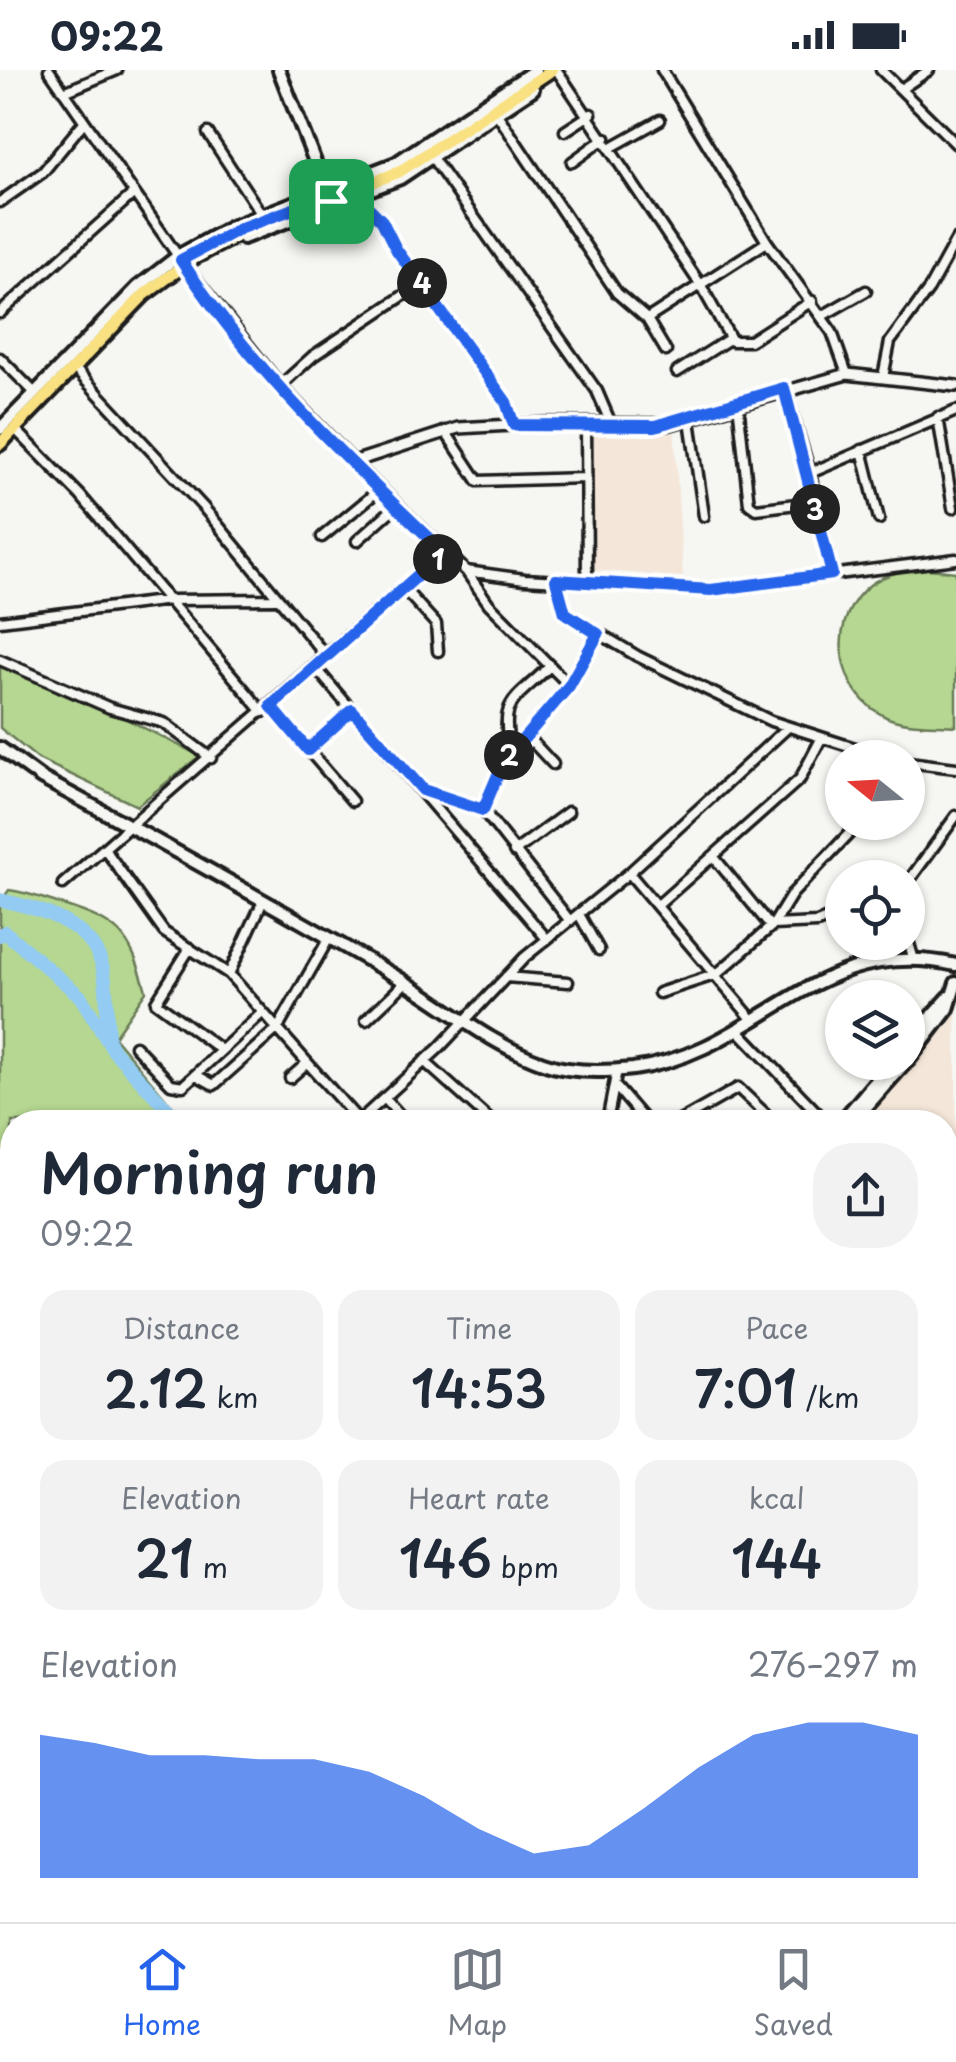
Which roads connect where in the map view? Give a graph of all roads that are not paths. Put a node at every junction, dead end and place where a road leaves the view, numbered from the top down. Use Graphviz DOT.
graph roads {
  1 [pos="49,70"];
  2 [pos="117,70"];
  3 [pos="279,70"];
  4 [pos="535,70"];
  5 [pos="554,70"];
  6 [pos="662,70"];
  7 [pos="881,70"];
  8 [pos="928,70"];
  9 [pos="900,89"];
  10 [pos="64,92"];
  11 [pos="498,114"];
  12 [pos="590,114"];
  13 [pos="660,120"];
  14 [pos="84,122"];
  15 [pos="565,130"];
  16 [pos="208,133"];
  17 [pos="605,138"];
  18 [pos="956,144"];
  19 [pos="610,148"];
  20 [pos="433,158"];
  21 [pos="572,162"];
  22 [pos="133,194"];
  23 [pos="358,197"];
  24 [pos="330,199"];
  25 [pos="0,202"];
  26 [pos="262,214"];
  27 [pos="956,240"];
  28 [pos="767,242"];
  29 [pos="182,262"];
  30 [pos="422,283"];
  31 [pos="700,284"];
  32 [pos="866,291"];
  33 [pos="812,300"];
  34 [pos="0,313"];
  35 [pos="822,316"];
  36 [pos="646,319"];
  37 [pos="729,338"];
  38 [pos="666,351"];
  39 [pos="0,358"];
  40 [pos="77,370"];
  41 [pos="677,372"];
  42 [pos="847,374"];
  43 [pos="883,377"];
  44 [pos="280,386"];
  45 [pos="956,386"];
  46 [pos="784,388"];
  47 [pos="35,393"];
  48 [pos="738,403"];
  49 [pos="956,411"];
  50 [pos="512,416"];
  51 [pos="938,417"];
  52 [pos="609,418"];
  53 [pos="690,420"];
  54 [pos="586,423"];
  55 [pos="0,429"];
  56 [pos="445,430"];
  57 [pos="18,432"];
  58 [pos="0,441"];
  59 [pos="862,450"];
  60 [pos="0,452"];
  61 [pos="353,462"];
  62 [pos="810,472"];
  63 [pos="585,478"];
  64 [pos="379,490"];
  65 [pos="813,502"];
  66 [pos="395,507"];
  67 [pos="953,508"];
  68 [pos="704,516"];
  69 [pos="879,520"];
  70 [pos="322,537"];
  71 [pos="357,541"];
  72 [pos="444,552"];
  73 [pos="956,559"];
  74 [pos="466,571"];
  75 [pos="832,574"];
  76 [pos="556,580"];
  77 [pos="588,580"];
  78 [pos="404,589"];
  79 [pos="170,600"];
  80 [pos="277,600"];
  81 [pos="0,621"];
  82 [pos="598,634"];
  83 [pos="438,651"];
  84 [pos="326,656"];
  85 [pos="0,660"];
  86 [pos="548,667"];
  87 [pos="315,668"];
  88 [pos="569,686"];
  89 [pos="267,709"];
  90 [pos="352,710"];
  91 [pos="787,728"];
  92 [pos="526,735"];
  93 [pos="820,739"];
  94 [pos="825,740"];
  95 [pos="0,748"];
  96 [pos="308,750"];
  97 [pos="510,754"];
  98 [pos="211,758"];
  99 [pos="552,764"];
  100 [pos="925,764"];
  101 [pos="956,768"];
  102 [pos="423,790"];
  103 [pos="352,800"];
  104 [pos="483,810"];
  105 [pos="568,812"];
  106 [pos="956,816"];
  107 [pos="129,826"];
  108 [pos="843,840"];
  109 [pos="104,848"];
  110 [pos="514,852"];
  111 [pos="712,856"];
  112 [pos="924,860"];
  113 [pos="629,872"];
  114 [pos="62,884"];
  115 [pos="262,902"];
  116 [pos="658,905"];
  117 [pos="580,916"];
  118 [pos="825,920"];
  119 [pos="570,921"];
  120 [pos="772,926"];
  121 [pos="329,938"];
  122 [pos="546,938"];
  123 [pos="190,948"];
  124 [pos="600,950"];
  125 [pos="925,959"];
  126 [pos="884,960"];
  127 [pos="956,964"];
  128 [pos="229,974"];
  129 [pos="717,974"];
  130 [pos="506,977"];
  131 [pos="406,982"];
  132 [pos="568,982"];
  133 [pos="956,983"];
  134 [pos="659,993"];
  135 [pos="950,997"];
  136 [pos="262,1013"];
  137 [pos="465,1019"];
  138 [pos="752,1019"];
  139 [pos="366,1020"];
  140 [pos="925,1024"];
  141 [pos="278,1028"];
  142 [pos="737,1029"];
  143 [pos="925,1039"];
  144 [pos="135,1046"];
  145 [pos="221,1050"];
  146 [pos="424,1061"];
  147 [pos="307,1063"];
  148 [pos="617,1070"];
  149 [pos="196,1075"];
  150 [pos="290,1078"];
  151 [pos="877,1080"];
  152 [pos="891,1080"];
  153 [pos="616,1088"];
  154 [pos="386,1100"];
  155 [pos="348,1110"];
  156 [pos="373,1110"];
  157 [pos="395,1110"];
  158 [pos="479,1110"];
  159 [pos="610,1110"];
  160 [pos="635,1110"];
  161 [pos="698,1110"];
  162 [pos="758,1110"];
  163 [pos="815,1110"];
  164 [pos="851,1110"];
  165 [pos="864,1110"];
  1 -- 10 [label="street"];
  2 -- 10 [label="street"];
  3 -- 24 [label="main road"];
  4 -- 24 [label="main road"];
  5 -- 11 [label="main road"];
  5 -- 12 [label="street"];
  5 -- 24 [label="main road"];
  6 -- 28 [label="street"];
  7 -- 9 [label="street"];
  8 -- 9 [label="street"];
  9 -- 18 [label="street"];
  10 -- 14 [label="street"];
  11 -- 20 [label="main road"];
  11 -- 36 [label="street"];
  12 -- 15 [label="street"];
  12 -- 17 [label="street"];
  13 -- 19 [label="street"];
  14 -- 22 [label="street"];
  14 -- 25 [label="street"];
  16 -- 26 [label="street"];
  17 -- 19 [label="street"];
  17 -- 21 [label="street"];
  19 -- 31 [label="street"];
  20 -- 23 [label="main road"];
  20 -- 52 [label="street"];
  22 -- 29 [label="street"];
  22 -- 34 [label="street"];
  23 -- 24 [label="main road"];
  23 -- 30 [label="street"];
  24 -- 26 [label="main road"];
  24 -- 29 [label="main road"];
  26 -- 29 [label="main road"];
  27 -- 43 [label="street"];
  28 -- 31 [label="street"];
  28 -- 33 [label="street"];
  29 -- 40 [label="main road"];
  29 -- 44 [label="street"];
  29 -- 47 [label="main road"];
  29 -- 58 [label="main road"];
  30 -- 44 [label="street"];
  30 -- 50 [label="street"];
  31 -- 36 [label="street"];
  31 -- 37 [label="street"];
  32 -- 35 [label="street"];
  33 -- 35 [label="street"];
  33 -- 37 [label="street"];
  35 -- 42 [label="street"];
  36 -- 38 [label="street"];
  37 -- 41 [label="street"];
  39 -- 47 [label="street"];
  40 -- 57 [label="main road"];
  40 -- 80 [label="street"];
  42 -- 43 [label="street"];
  42 -- 46 [label="street"];
  43 -- 45 [label="street"];
  44 -- 61 [label="street"];
  46 -- 48 [label="street"];
  46 -- 62 [label="street"];
  47 -- 55 [label="main road"];
  48 -- 53 [label="street"];
  48 -- 65 [label="street"];
  49 -- 51 [label="street"];
  50 -- 54 [label="street"];
  50 -- 56 [label="street"];
  51 -- 59 [label="street"];
  51 -- 67 [label="street"];
  52 -- 53 [label="street"];
  52 -- 54 [label="street"];
  53 -- 68 [label="street"];
  54 -- 63 [label="street"];
  56 -- 61 [label="street"];
  56 -- 63 [label="street"];
  57 -- 60 [label="main road"];
  57 -- 79 [label="street"];
  59 -- 62 [label="street"];
  59 -- 69 [label="street"];
  61 -- 64 [label="street"];
  62 -- 65 [label="street"];
  63 -- 77 [label="street"];
  64 -- 66 [label="street"];
  64 -- 70 [label="street"];
  65 -- 75 [label="street"];
  66 -- 71 [label="street"];
  66 -- 72 [label="street"];
  72 -- 74 [label="street"];
  72 -- 78 [label="street"];
  73 -- 75 [label="street"];
  74 -- 76 [label="street"];
  74 -- 86 [label="street"];
  75 -- 77 [label="street"];
  76 -- 77 [label="street"];
  76 -- 82 [label="street"];
  78 -- 83 [label="street"];
  78 -- 84 [label="street"];
  79 -- 80 [label="street"];
  79 -- 81 [label="street"];
  79 -- 89 [label="street"];
  80 -- 84 [label="street"];
  82 -- 88 [label="street"];
  82 -- 91 [label="street"];
  84 -- 87 [label="street"];
  85 -- 98 [label="street"];
  86 -- 88 [label="street"];
  86 -- 97 [label="street"];
  87 -- 89 [label="street"];
  87 -- 90 [label="street"];
  88 -- 92 [label="street"];
  89 -- 96 [label="street"];
  89 -- 98 [label="street"];
  90 -- 96 [label="street"];
  90 -- 102 [label="street"];
  91 -- 93 [label="street"];
  91 -- 113 [label="street"];
  92 -- 97 [label="street"];
  92 -- 99 [label="street"];
  93 -- 94 [label="street"];
  93 -- 111 [label="street"];
  95 -- 107 [label="main road"];
  96 -- 103 [label="street"];
  97 -- 104 [label="street"];
  98 -- 107 [label="street"];
  100 -- 101 [label="street"];
  102 -- 104 [label="street"];
  102 -- 122 [label="street"];
  104 -- 110 [label="street"];
  105 -- 110 [label="street"];
  106 -- 112 [label="street"];
  107 -- 109 [label="street"];
  107 -- 115 [label="main road"];
  108 -- 120 [label="street"];
  109 -- 114 [label="street"];
  109 -- 123 [label="street"];
  110 -- 119 [label="street"];
  111 -- 116 [label="street"];
  111 -- 120 [label="street"];
  113 -- 116 [label="street"];
  113 -- 117 [label="street"];
  115 -- 121 [label="main road"];
  115 -- 128 [label="street"];
  116 -- 129 [label="street"];
  117 -- 119 [label="street"];
  117 -- 124 [label="street"];
  118 -- 120 [label="street"];
  119 -- 122 [label="street"];
  120 -- 129 [label="street"];
  121 -- 131 [label="main road"];
  121 -- 141 [label="street"];
  122 -- 130 [label="street"];
  123 -- 128 [label="street"];
  123 -- 145 [label="street"];
  125 -- 127 [label="main road"];
  126 -- 138 [label="main road"];
  128 -- 136 [label="street"];
  129 -- 134 [label="street"];
  129 -- 138 [label="street"];
  130 -- 132 [label="street"];
  130 -- 137 [label="street"];
  131 -- 137 [label="main road"];
  131 -- 139 [label="street"];
  133 -- 135 [label="main road"];
  135 -- 140 [label="main road"];
  135 -- 143 [label="main road"];
  136 -- 141 [label="street"];
  136 -- 145 [label="street"];
  137 -- 146 [label="street"];
  137 -- 148 [label="main road"];
  138 -- 142 [label="main road"];
  141 -- 147 [label="street"];
  141 -- 149 [label="street"];
  142 -- 148 [label="main road"];
  142 -- 163 [label="street"];
  144 -- 149 [label="street"];
  145 -- 149 [label="street"];
  146 -- 154 [label="street"];
  146 -- 158 [label="street"];
  147 -- 150 [label="street"];
  147 -- 155 [label="street"];
  148 -- 153 [label="street"];
  151 -- 164 [label="main road"];
  152 -- 165 [label="main road"];
  153 -- 159 [label="street"];
  153 -- 160 [label="street"];
  154 -- 156 [label="street"];
  154 -- 157 [label="street"];
  161 -- 162 [label="street"];
}
